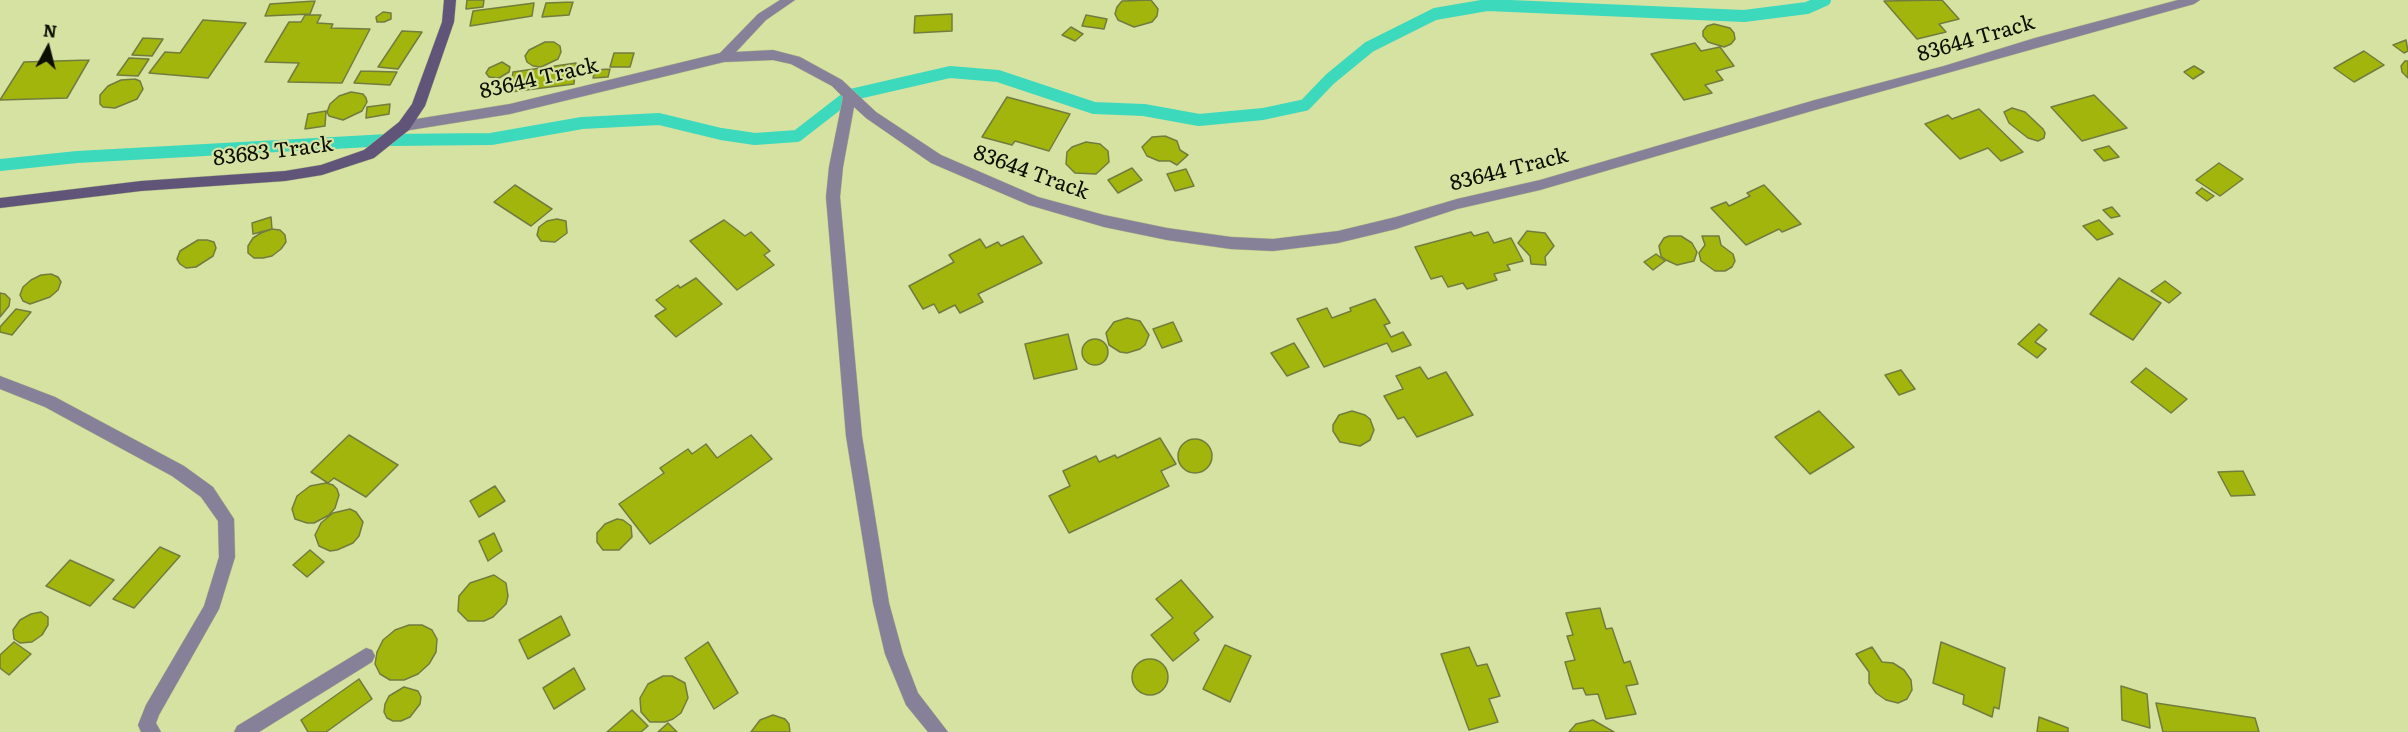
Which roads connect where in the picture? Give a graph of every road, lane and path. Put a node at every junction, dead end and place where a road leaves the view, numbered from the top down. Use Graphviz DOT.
graph roads {
  1 [pos="450,0"];
  2 [pos="789,0"];
  3 [pos="2194,0"];
  4 [pos="724,57"];
  5 [pos="850,95"];
  6 [pos="404,126"];
  7 [pos="0,203"];
  8 [pos="0,382"];
  9 [pos="366,656"];
  10 [pos="152,732"];
  11 [pos="243,732"];
  12 [pos="939,732"];
  1 -- 6 [label="street, 83683 Track"];
  2 -- 4 [label="street"];
  3 -- 5 [label="street, 83644 Track"];
  4 -- 5 [label="street, 83644 Track"];
  4 -- 6 [label="street, 83644 Track"];
  5 -- 12 [label="street"];
  6 -- 7 [label="street, 83683 Track"];
  8 -- 10 [label="street"];
  9 -- 11 [label="street"];
}
